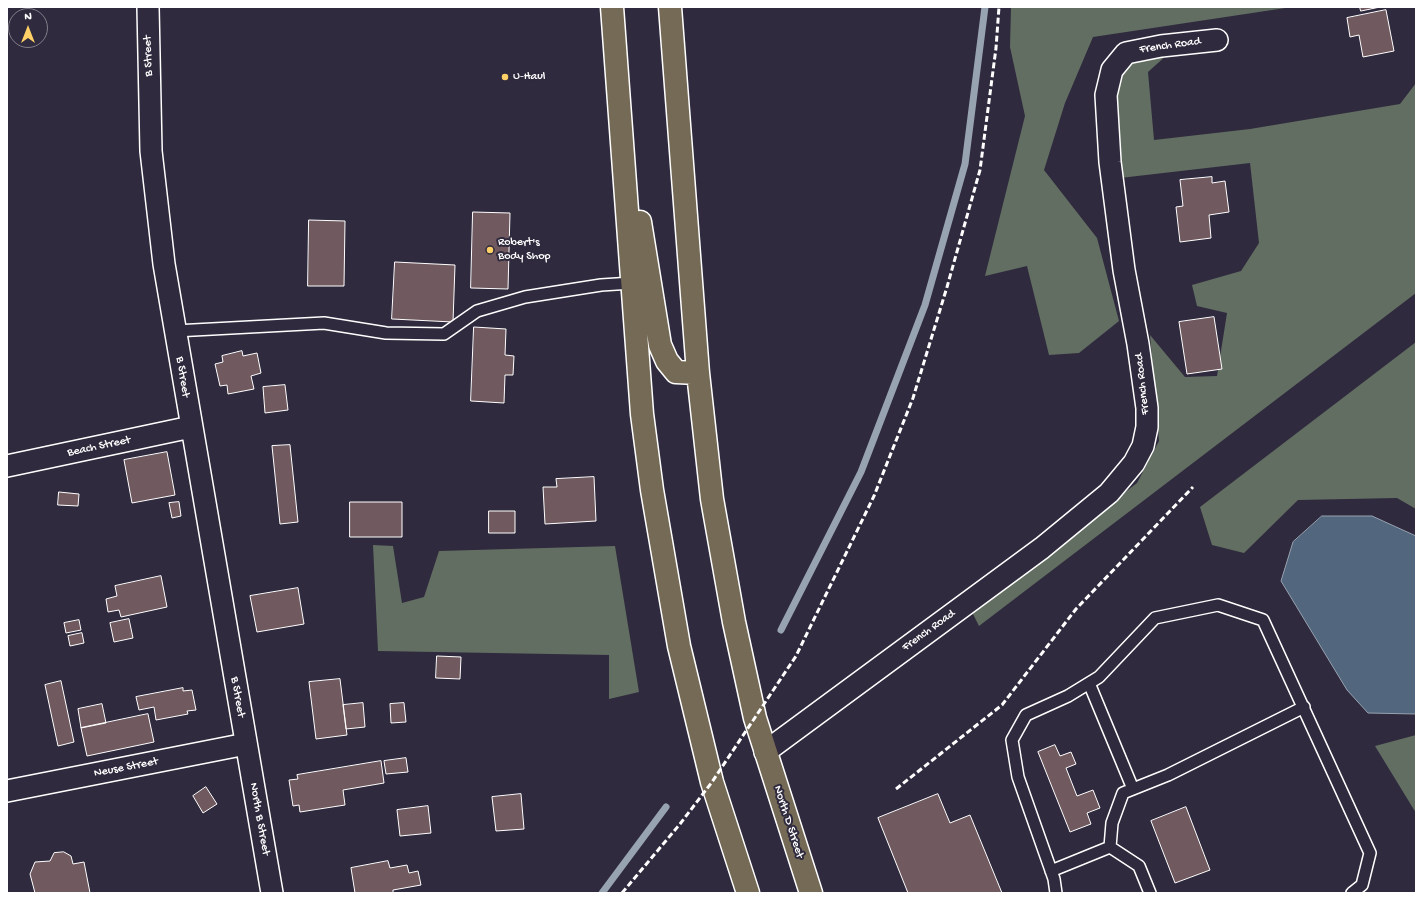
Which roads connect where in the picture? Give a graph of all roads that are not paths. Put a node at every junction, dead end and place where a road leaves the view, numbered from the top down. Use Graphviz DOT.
graph roads {
  1 [pos="148,7"];
  2 [pos="612,7"];
  3 [pos="670,7"];
  4 [pos="1217,40"];
  5 [pos="618,87"];
  6 [pos="632,283"];
  7 [pos="175,331"];
  8 [pos="698,373"];
  9 [pos="191,427"];
  10 [pos="7,466"];
  11 [pos="1090,683"];
  12 [pos="1304,707"];
  13 [pos="246,744"];
  14 [pos="765,752"];
  15 [pos="1134,789"];
  16 [pos="7,791"];
  17 [pos="1110,847"];
  18 [pos="1051,871"];
  19 [pos="272,893"];
  20 [pos="748,893"];
  21 [pos="811,893"];
  22 [pos="1056,893"];
  23 [pos="1150,893"];
  24 [pos="1352,893"];
  1 -- 7 [label="street, B Street"];
  2 -- 5 [label="highway"];
  3 -- 8 [label="highway, North D Street"];
  4 -- 14 [label="street, French Road"];
  5 -- 6 [label="highway"];
  5 -- 8 [label="highway"];
  6 -- 7 [label="lane"];
  6 -- 20 [label="highway"];
  7 -- 9 [label="street, B Street"];
  8 -- 14 [label="highway, North D Street"];
  9 -- 10 [label="street, Beach Street"];
  9 -- 13 [label="street, B Street"];
  11 -- 12 [label="lane"];
  11 -- 15 [label="lane"];
  11 -- 18 [label="lane"];
  12 -- 15 [label="lane"];
  12 -- 24 [label="lane"];
  13 -- 16 [label="street, Neuse Street"];
  13 -- 19 [label="street, North B Street"];
  14 -- 21 [label="highway, North D Street"];
  15 -- 17 [label="lane"];
  17 -- 18 [label="lane"];
  17 -- 23 [label="lane"];
  18 -- 22 [label="lane"];
}
